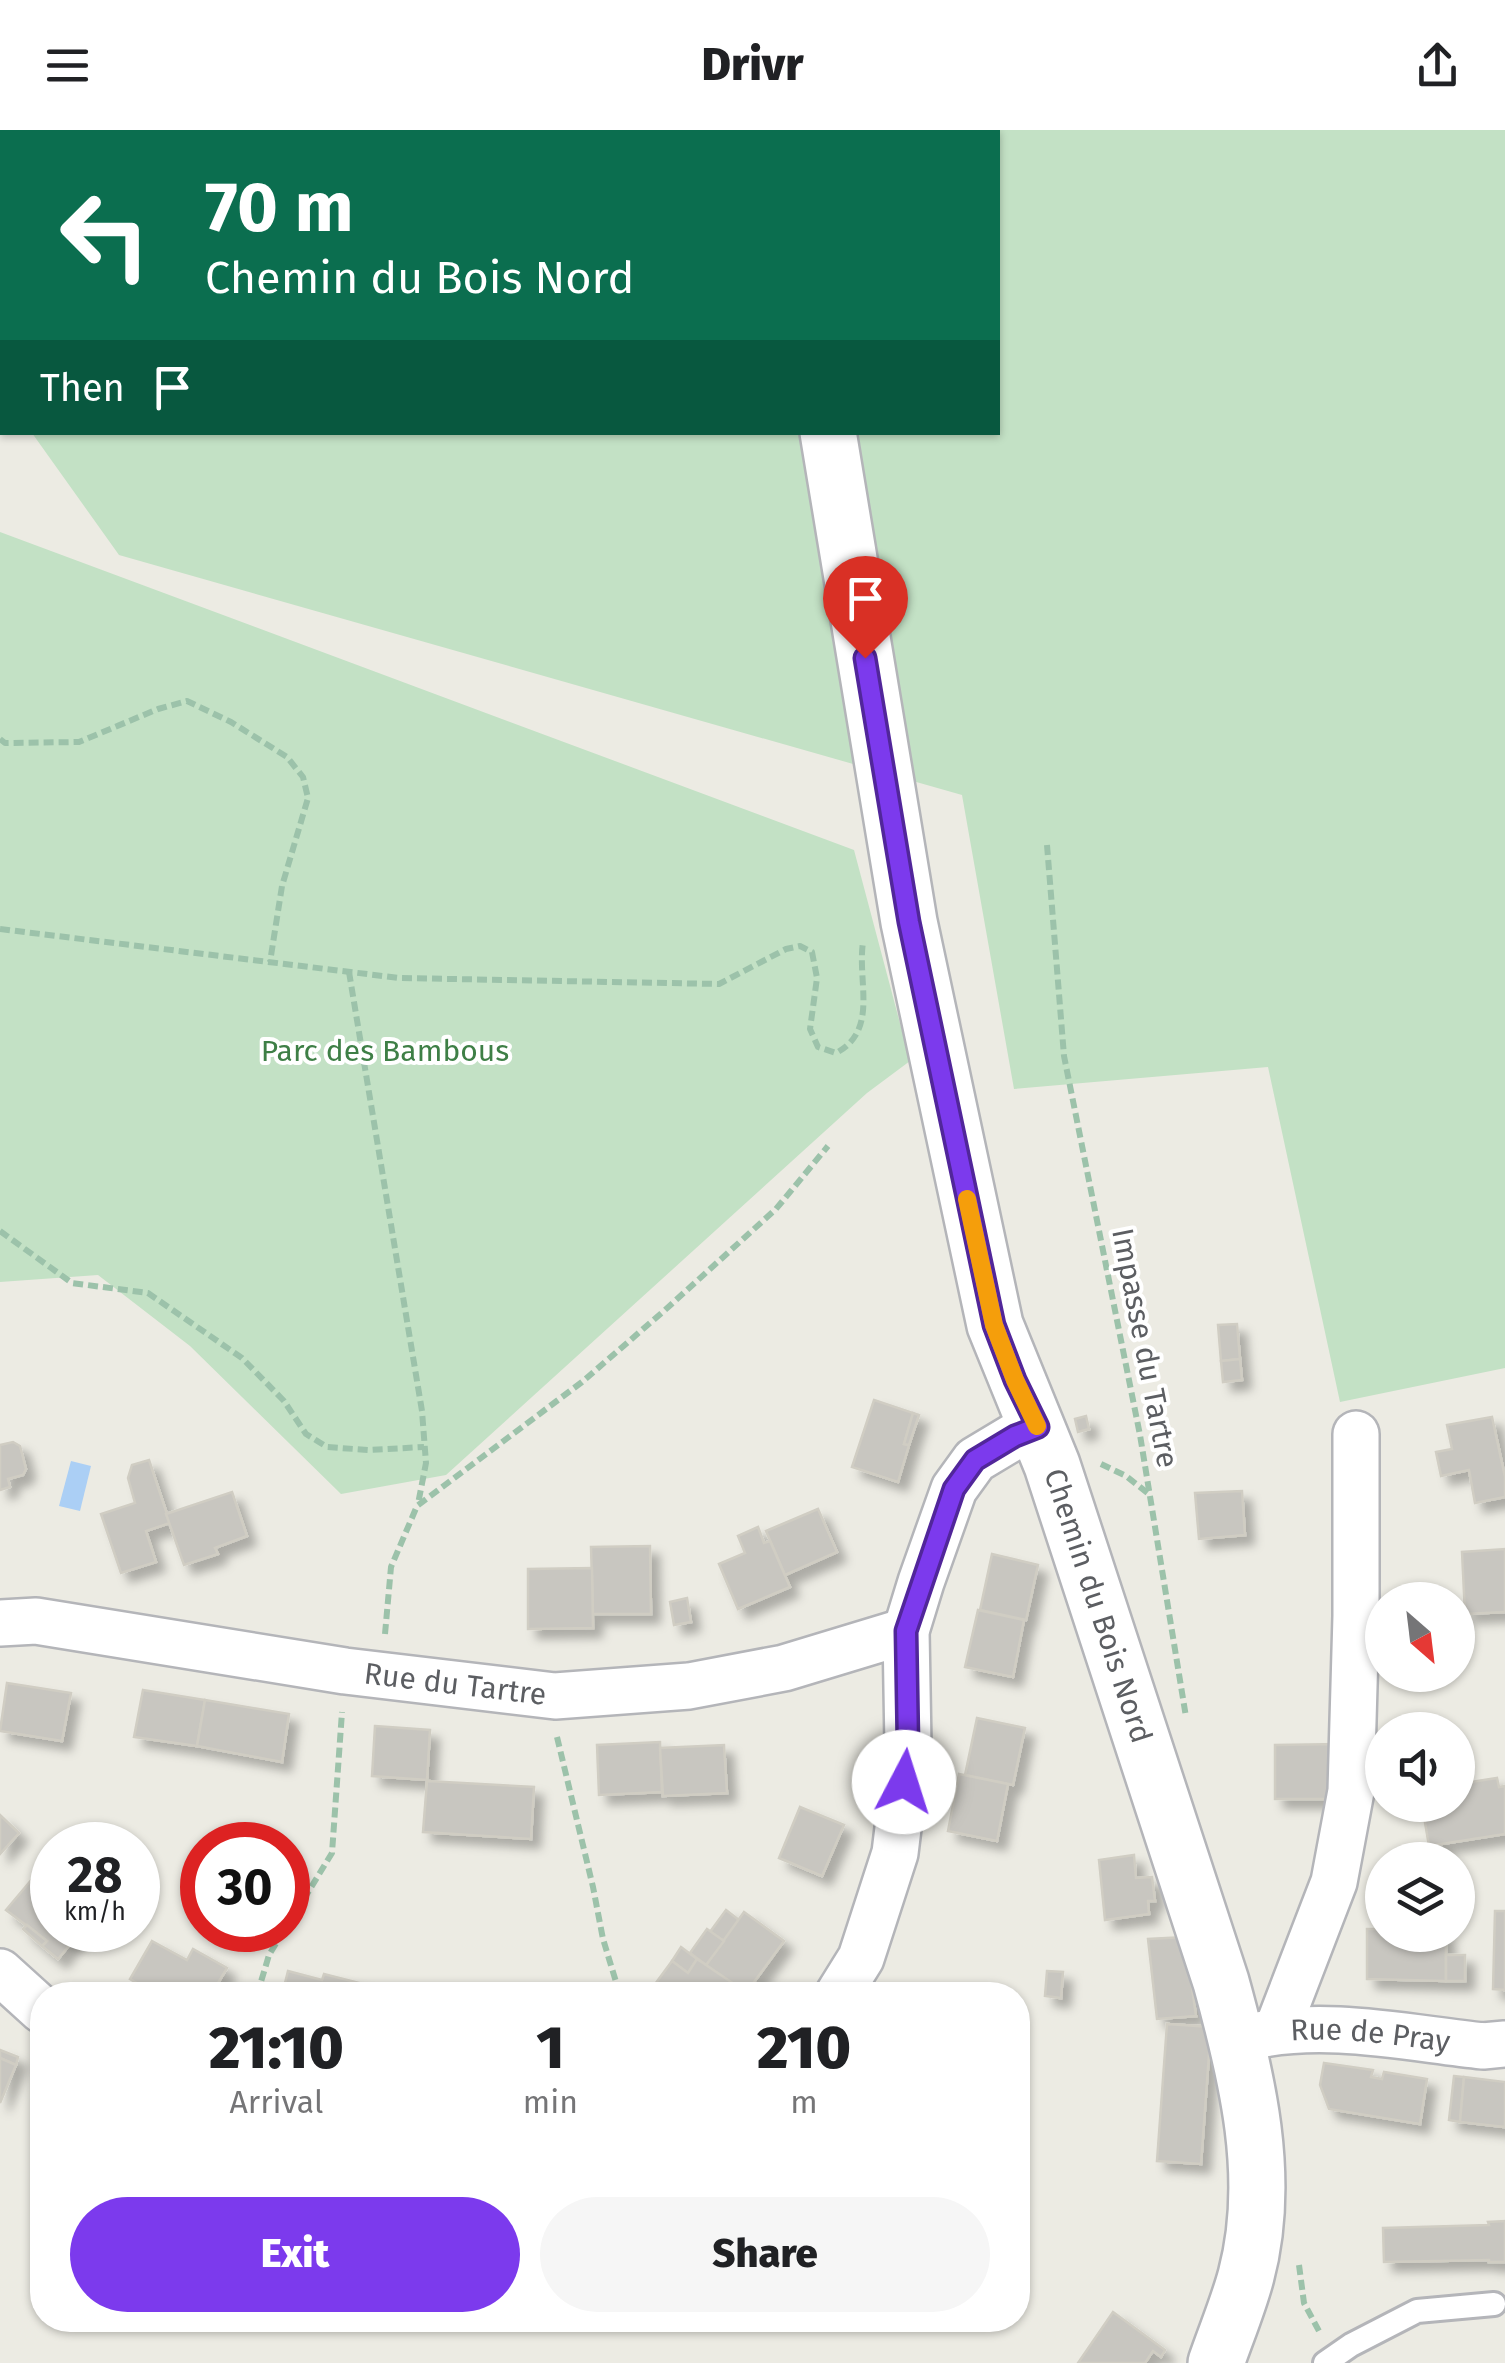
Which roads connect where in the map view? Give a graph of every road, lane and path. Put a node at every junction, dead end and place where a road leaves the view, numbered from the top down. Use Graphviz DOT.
graph roads {
  1 [pos="828,435"];
  2 [pos="0,739"];
  3 [pos="1047,845"];
  4 [pos="909,922"];
  5 [pos="0,929"];
  6 [pos="270,962"];
  7 [pos="348,972"];
  8 [pos="828,1146"];
  9 [pos="0,1231"];
  10 [pos="1038,1427"];
  11 [pos="1356,1434"];
  12 [pos="424,1446"];
  13 [pos="417,1506"];
  14 [pos="0,1622"];
  15 [pos="906,1631"];
  16 [pos="364,1673"];
  17 [pos="555,1696"];
  18 [pos="1188,1725"];
  19 [pos="310,1889"];
  20 [pos="271,1952"];
  21 [pos="0,1972"];
  22 [pos="261,1982"];
  23 [pos="616,1982"];
  24 [pos="846,1982"];
  25 [pos="30,1999"];
  26 [pos="1257,2035"];
  27 [pos="1505,2044"];
  28 [pos="1298,2258"];
  29 [pos="1494,2304"];
  30 [pos="1334,2357"];
  31 [pos="1216,2363"];
  1 -- 4 [label="street, Chemin du Bois Nord"];
  2 -- 6 [label="path"];
  3 -- 18 [label="path, Impasse du Tartre"];
  4 -- 7 [label="path"];
  4 -- 10 [label="street, Chemin du Bois Nord"];
  5 -- 6 [label="path"];
  6 -- 7 [label="path"];
  7 -- 12 [label="path"];
  8 -- 13 [label="path"];
  9 -- 12 [label="path"];
  10 -- 15 [label="street"];
  10 -- 26 [label="street, Chemin du Bois Nord"];
  11 -- 26 [label="street"];
  12 -- 13 [label="path"];
  13 -- 16 [label="path"];
  14 -- 16 [label="street, Rue du Tartre"];
  15 -- 17 [label="street, Rue du Tartre"];
  15 -- 24 [label="street"];
  16 -- 17 [label="street, Rue du Tartre"];
  16 -- 19 [label="path"];
  17 -- 23 [label="path"];
  20 -- 22 [label="path"];
  21 -- 25 [label="street"];
  26 -- 27 [label="street, Rue de Pray"];
  26 -- 31 [label="street, Chemin du Bois Nord"];
  28 -- 30 [label="path"];
  29 -- 30 [label="lane"];
}
